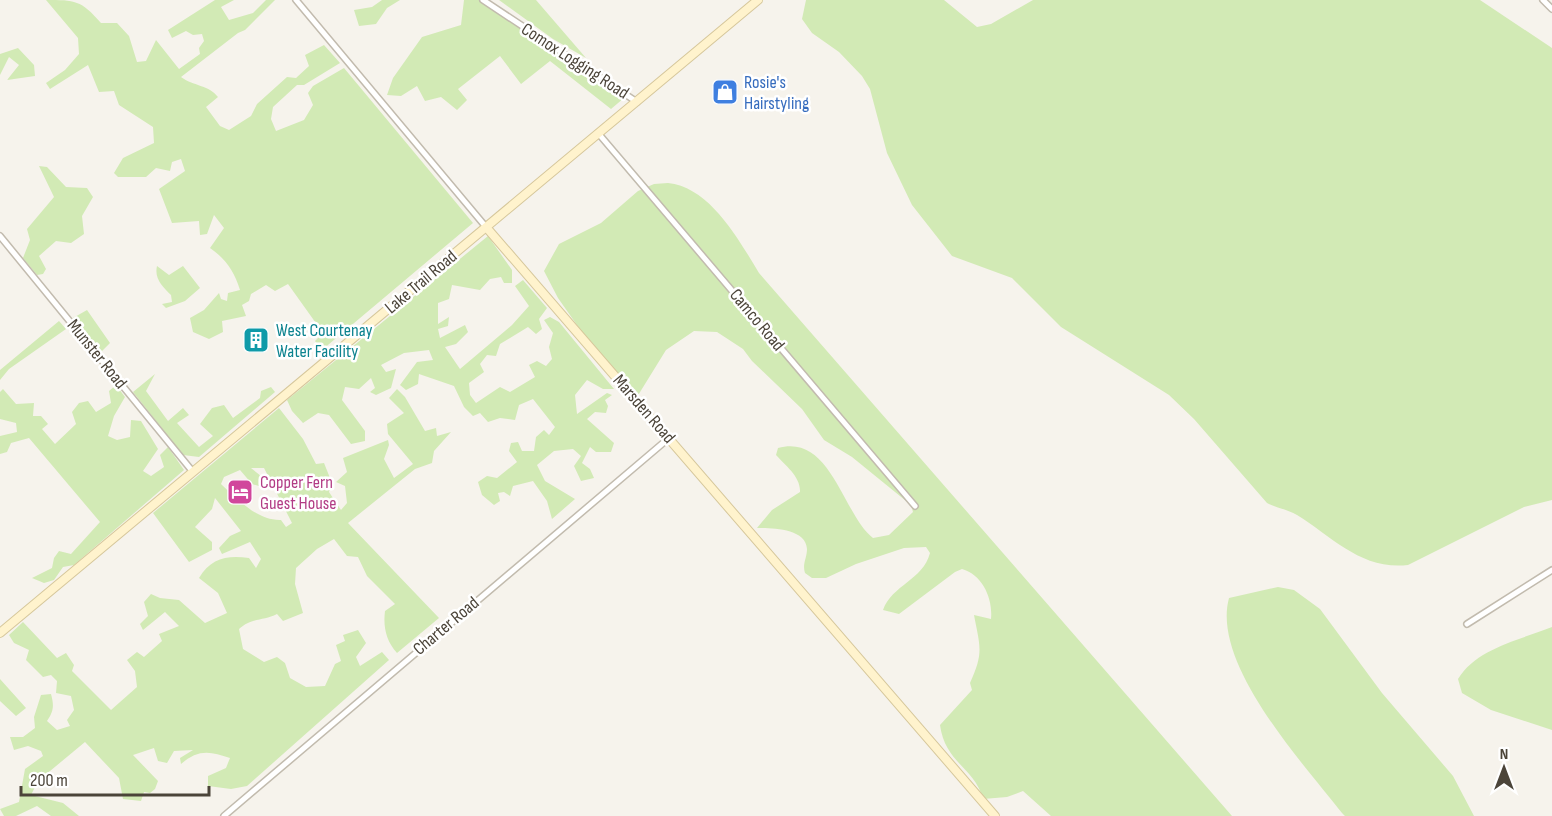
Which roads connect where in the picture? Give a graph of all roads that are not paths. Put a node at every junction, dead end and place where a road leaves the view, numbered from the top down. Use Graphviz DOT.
graph roads {
  1 [pos="296,0"];
  2 [pos="483,0"];
  3 [pos="759,0"];
  4 [pos="1543,0"];
  5 [pos="1552,9"];
  6 [pos="638,102"];
  7 [pos="598,133"];
  8 [pos="486,227"];
  9 [pos="0,236"];
  10 [pos="669,438"];
  11 [pos="193,472"];
  12 [pos="915,506"];
  13 [pos="1552,570"];
  14 [pos="1467,624"];
  15 [pos="0,633"];
  16 [pos="224,816"];
  17 [pos="995,816"];
  1 -- 8 [label="street, Marsden Road"];
  2 -- 6 [label="street, Comox Logging Road"];
  3 -- 6 [label="street, Lake Trail Road"];
  4 -- 5 [label="street"];
  6 -- 7 [label="street, Lake Trail Road"];
  7 -- 8 [label="street, Lake Trail Road"];
  7 -- 12 [label="street, Camco Road"];
  8 -- 10 [label="street, Marsden Road"];
  8 -- 11 [label="street, Lake Trail Road"];
  9 -- 11 [label="street, Munster Road"];
  10 -- 16 [label="street, Charter Road"];
  10 -- 17 [label="street, Marsden Road"];
  11 -- 15 [label="street, Lake Trail Road"];
  13 -- 14 [label="street"];
}
